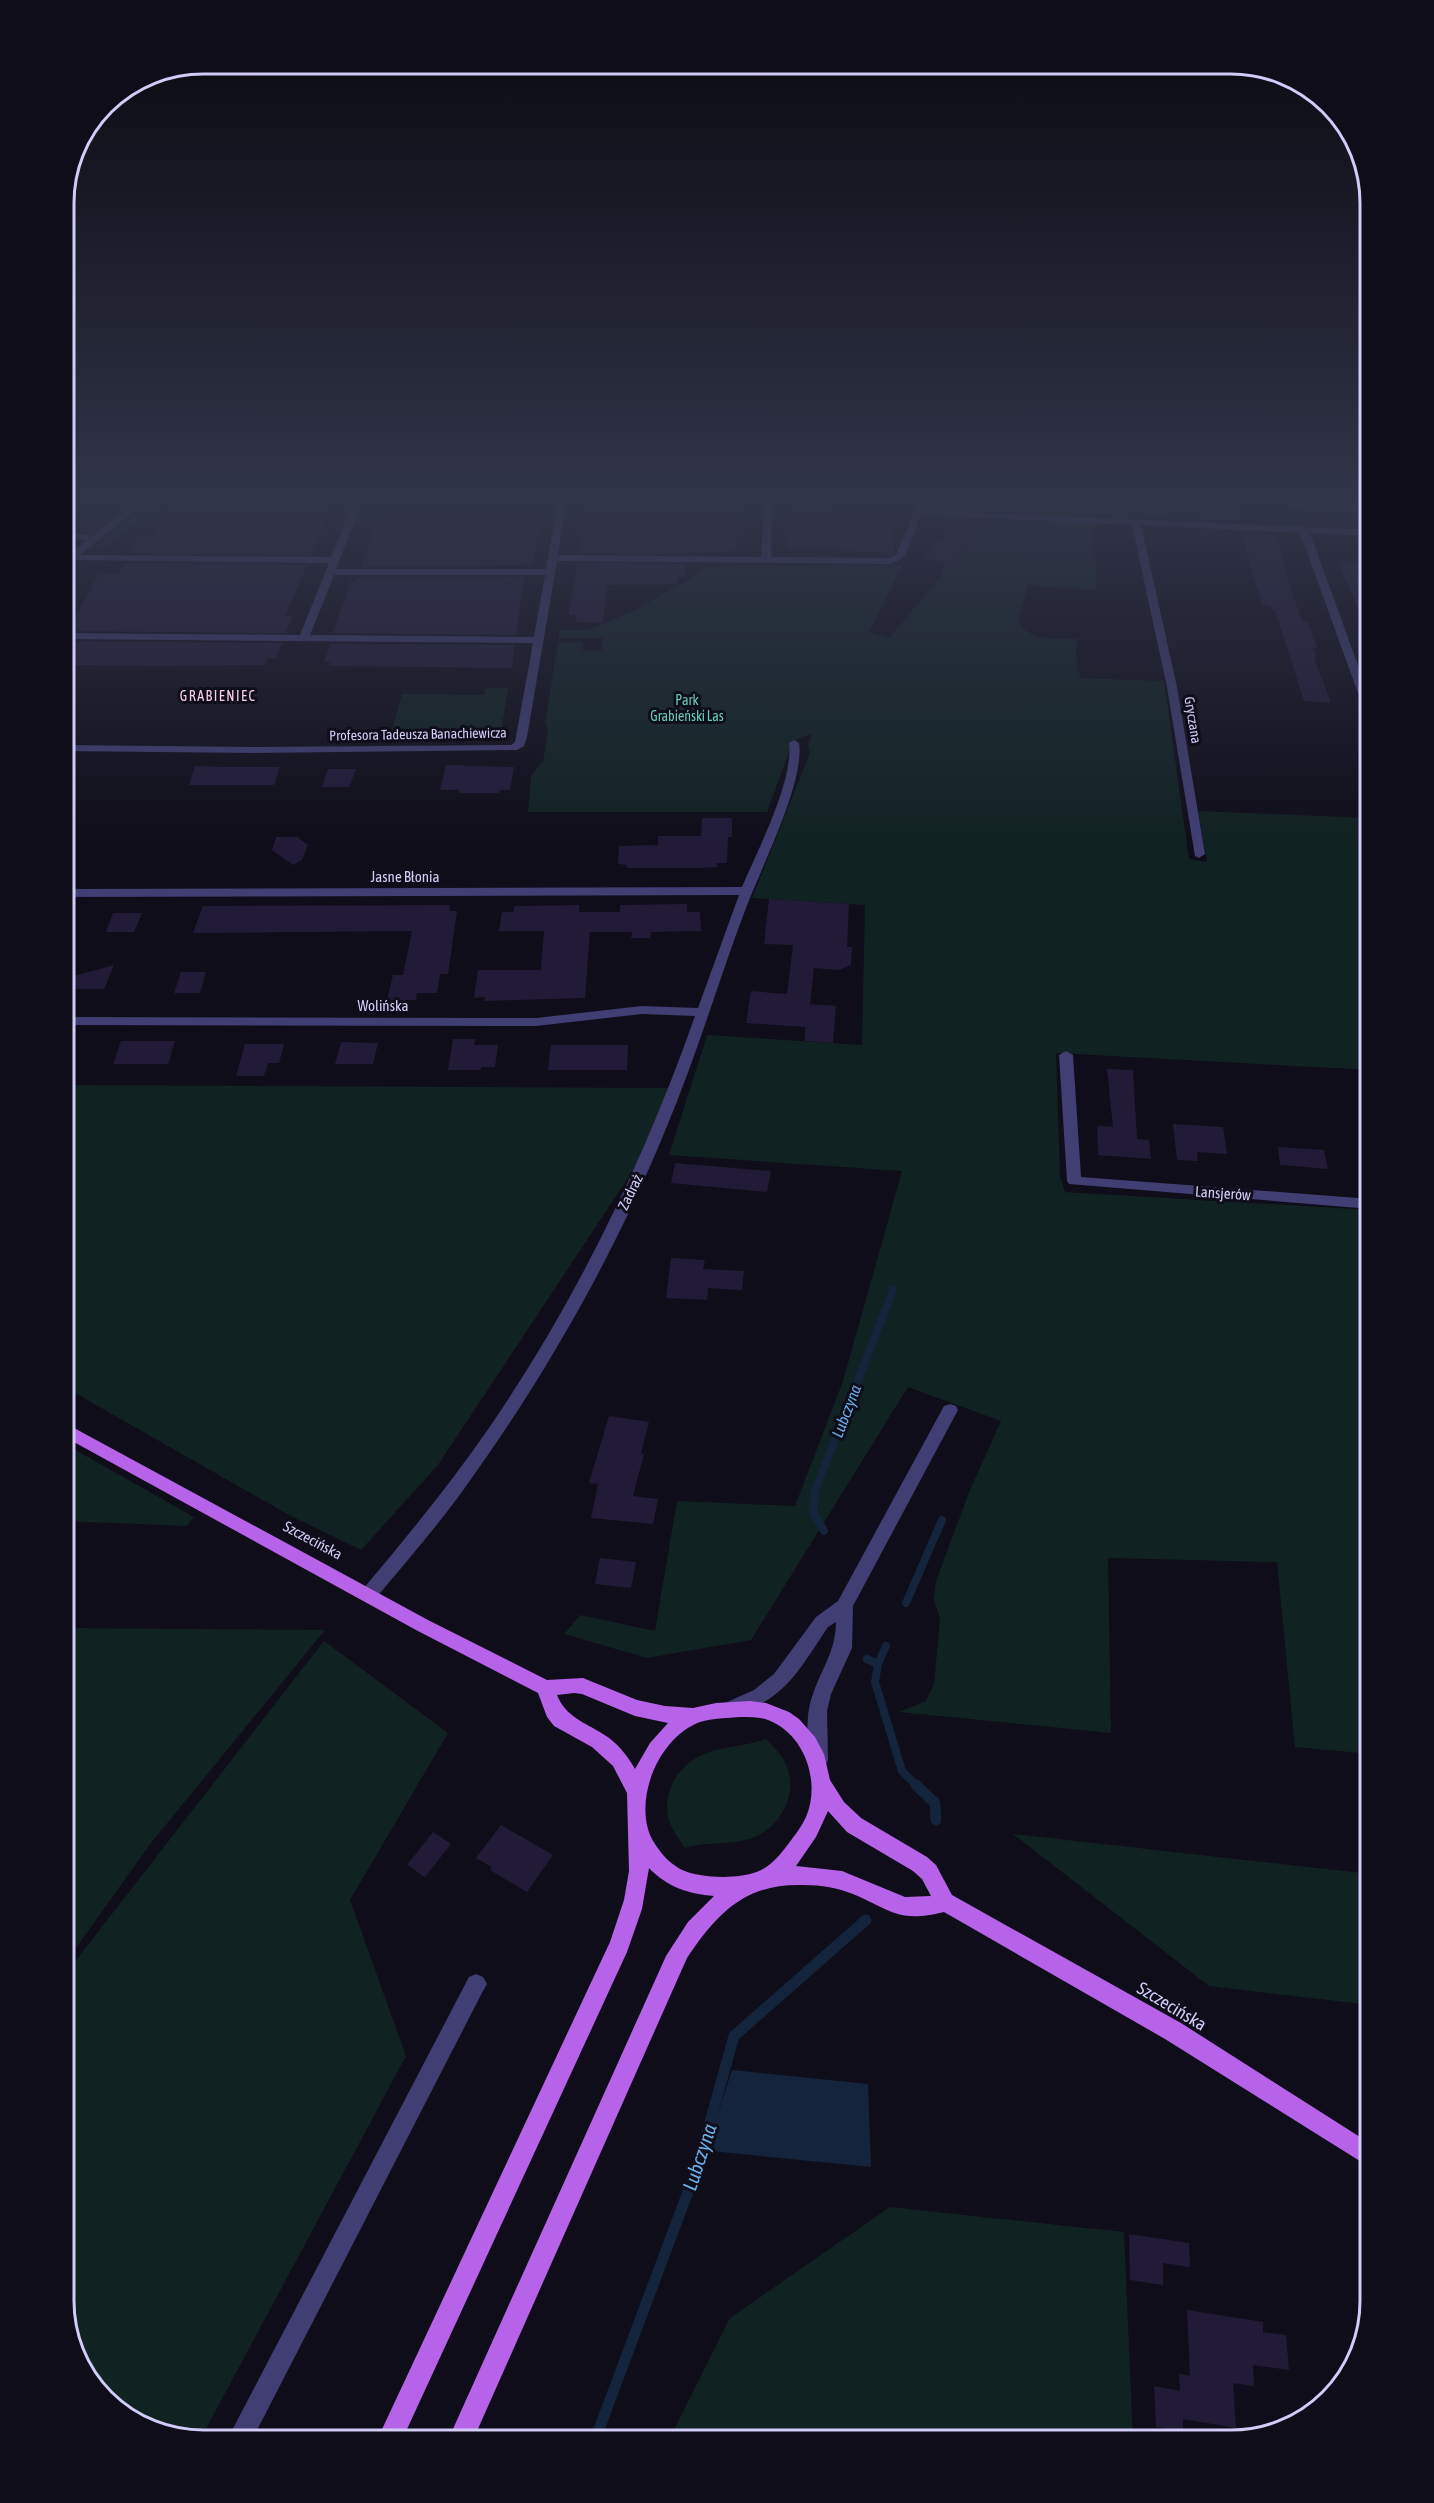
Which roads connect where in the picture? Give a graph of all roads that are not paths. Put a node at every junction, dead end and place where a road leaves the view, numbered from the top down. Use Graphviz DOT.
graph roads {
  1 [pos="314,613"];
  2 [pos="542,613"];
  3 [pos="1156,613"];
  4 [pos="1334,613"];
  5 [pos="74,636"];
  6 [pos="304,638"];
  7 [pos="538,640"];
  8 [pos="1360,685"];
  9 [pos="794,743"];
  10 [pos="74,748"];
  11 [pos="1199,854"];
  12 [pos="746,891"];
  13 [pos="74,893"];
  14 [pos="701,1012"];
  15 [pos="74,1021"];
  16 [pos="1066,1055"];
  17 [pos="1360,1203"];
  18 [pos="950,1410"];
  19 [pos="74,1434"];
  20 [pos="369,1594"];
  21 [pos="844,1606"];
  22 [pos="545,1689"];
  23 [pos="732,1709"];
  24 [pos="693,1716"];
  25 [pos="818,1764"];
  26 [pos="822,1784"];
  27 [pos="637,1792"];
  28 [pos="640,1835"];
  29 [pos="769,1877"];
  30 [pos="747,1883"];
  31 [pos="945,1902"];
  32 [pos="476,1984"];
  33 [pos="1360,2150"];
  34 [pos="245,2429"];
  35 [pos="394,2429"];
  36 [pos="465,2429"];
  1 -- 6 [label="street"];
  2 -- 7 [label="street, Profesora Tadeusza Banachiewicza"];
  3 -- 11 [label="street, Gryczana"];
  4 -- 8 [label="street"];
  5 -- 6 [label="street"];
  6 -- 7 [label="street"];
  7 -- 10 [label="street, Profesora Tadeusza Banachiewicza"];
  9 -- 12 [label="street, Zadraż"];
  12 -- 13 [label="street, Jasne Błonia"];
  12 -- 14 [label="street, Zadraż"];
  14 -- 15 [label="street, Wolińska"];
  14 -- 20 [label="street, Zadraż"];
  16 -- 17 [label="street, Lansjerów"];
  18 -- 21 [label="street"];
  19 -- 20 [label="main road, Szczecińska"];
  20 -- 22 [label="main road, Szczecińska"];
  21 -- 23 [label="street"];
  21 -- 25 [label="street"];
  22 -- 24 [label="main road"];
  22 -- 27 [label="main road"];
  23 -- 24 [label="main road"];
  23 -- 25 [label="main road"];
  24 -- 27 [label="main road"];
  25 -- 26 [label="main road"];
  26 -- 29 [label="main road"];
  26 -- 31 [label="main road"];
  27 -- 28 [label="main road"];
  28 -- 30 [label="main road"];
  28 -- 35 [label="main road"];
  29 -- 30 [label="main road"];
  29 -- 31 [label="main road"];
  30 -- 36 [label="main road"];
  31 -- 33 [label="main road, Szczecińska"];
  32 -- 34 [label="street"];
}
